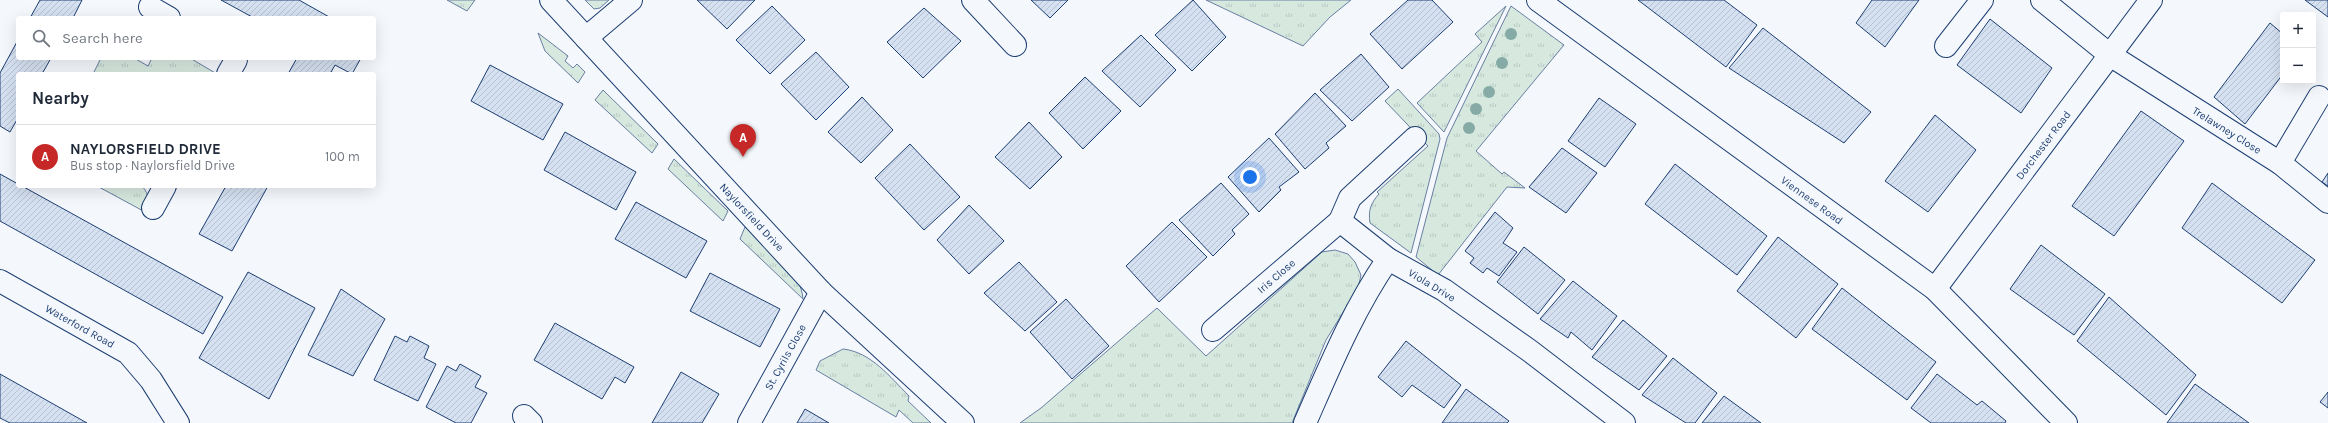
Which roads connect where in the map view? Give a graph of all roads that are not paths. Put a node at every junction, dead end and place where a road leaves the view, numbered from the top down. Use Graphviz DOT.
graph roads {
  1 [pos="551,0"];
  2 [pos="631,0"];
  3 [pos="973,0"];
  4 [pos="1538,0"];
  5 [pos="1982,0"];
  6 [pos="2042,0"];
  7 [pos="2151,0"];
  8 [pos="149,8"];
  9 [pos="165,16"];
  10 [pos="586,38"];
  11 [pos="1016,45"];
  12 [pos="1946,46"];
  13 [pos="2110,55"];
  14 [pos="236,60"];
  15 [pos="229,72"];
  16 [pos="2319,97"];
  17 [pos="1415,138"];
  18 [pos="2280,163"];
  19 [pos="164,188"];
  20 [pos="2328,202"];
  21 [pos="153,208"];
  22 [pos="1340,221"];
  23 [pos="1388,259"];
  24 [pos="0,281"];
  25 [pos="1935,289"];
  26 [pos="821,292"];
  27 [pos="1213,330"];
  28 [pos="178,423"];
  29 [pos="749,423"];
  30 [pos="963,423"];
  31 [pos="1305,423"];
  32 [pos="1624,423"];
  33 [pos="2066,423"];
  1 -- 10 [label="street, Naylorsfield Drive"];
  2 -- 10 [label="street"];
  3 -- 11 [label="street"];
  4 -- 25 [label="street, Viennese Road"];
  5 -- 12 [label="street"];
  6 -- 13 [label="street, Trelawney Close"];
  7 -- 13 [label="street, Dorchester Road"];
  8 -- 9 [label="street"];
  10 -- 26 [label="street, Naylorsfield Drive"];
  13 -- 18 [label="street, Trelawney Close"];
  13 -- 25 [label="street, Dorchester Road"];
  14 -- 15 [label="street"];
  16 -- 18 [label="street"];
  17 -- 22 [label="street, Iris Close"];
  18 -- 20 [label="street, Trelawney Close"];
  19 -- 21 [label="street"];
  22 -- 23 [label="street"];
  22 -- 27 [label="street, Iris Close"];
  23 -- 31 [label="street"];
  23 -- 32 [label="street, Viola Drive"];
  24 -- 28 [label="street, Waterford Road"];
  25 -- 33 [label="street, Viennese Road"];
  26 -- 29 [label="street, St. Cyrils Close"];
  26 -- 30 [label="street, Naylorsfield Drive"];
}
